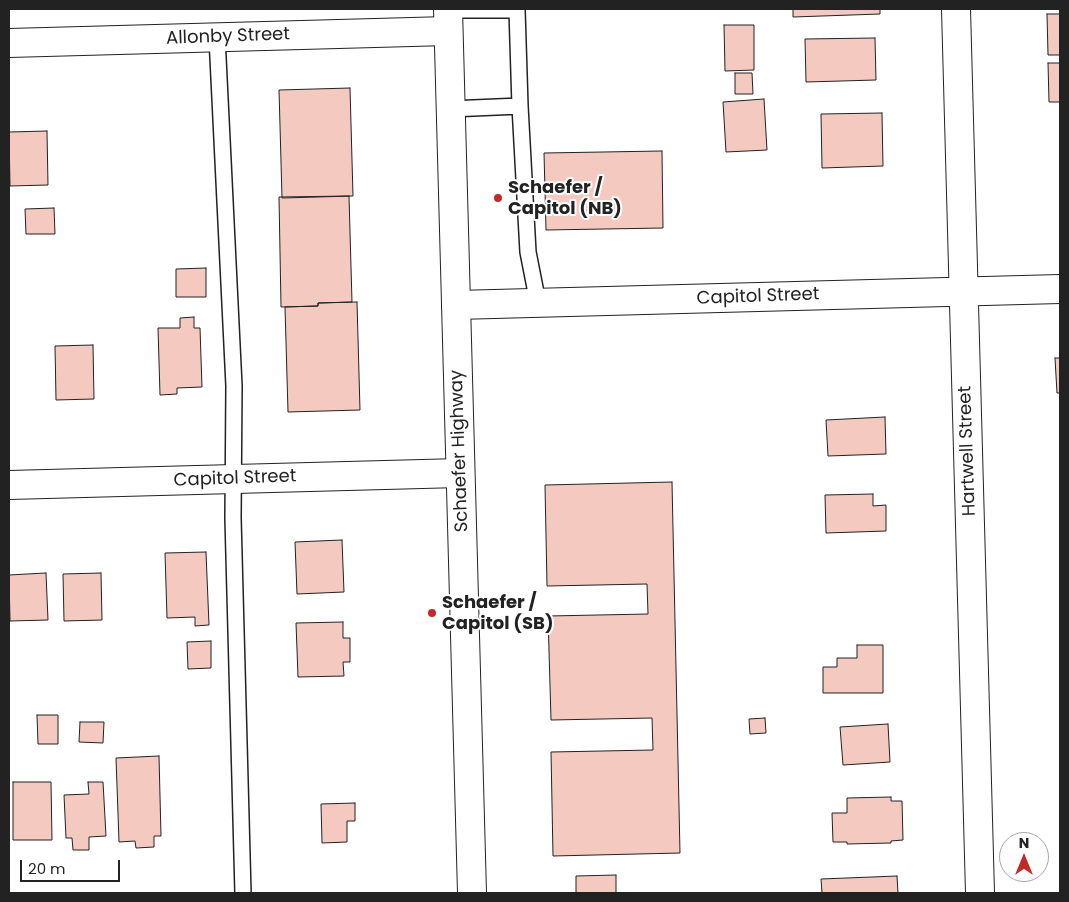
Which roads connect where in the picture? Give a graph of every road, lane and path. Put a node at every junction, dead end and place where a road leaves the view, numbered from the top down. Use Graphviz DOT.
graph roads {
  1 [pos="956,9"];
  2 [pos="448,17"];
  3 [pos="217,38"];
  4 [pos="9,43"];
  5 [pos="520,106"];
  6 [pos="450,109"];
  7 [pos="1060,289"];
  8 [pos="964,291"];
  9 [pos="538,303"];
  10 [pos="456,305"];
  11 [pos="460,473"];
  12 [pos="234,479"];
  13 [pos="9,485"];
  14 [pos="243,893"];
  15 [pos="472,893"];
  16 [pos="980,893"];
  1 -- 8 [label="street, Hartwell Street"];
  2 -- 3 [label="street, Allonby Street"];
  2 -- 5 [label="lane"];
  2 -- 6 [label="street, Schaefer Highway"];
  3 -- 4 [label="street, Allonby Street"];
  3 -- 12 [label="lane"];
  5 -- 6 [label="lane"];
  5 -- 9 [label="lane"];
  6 -- 10 [label="street, Schaefer Highway"];
  7 -- 8 [label="street, Capitol Street"];
  8 -- 9 [label="street, Capitol Street"];
  8 -- 16 [label="street, Hartwell Street"];
  9 -- 10 [label="street, Capitol Street"];
  10 -- 11 [label="street, Schaefer Highway"];
  11 -- 12 [label="street, Capitol Street"];
  11 -- 15 [label="street, Schaefer Highway"];
  12 -- 13 [label="street, Capitol Street"];
  12 -- 14 [label="lane"];
}
